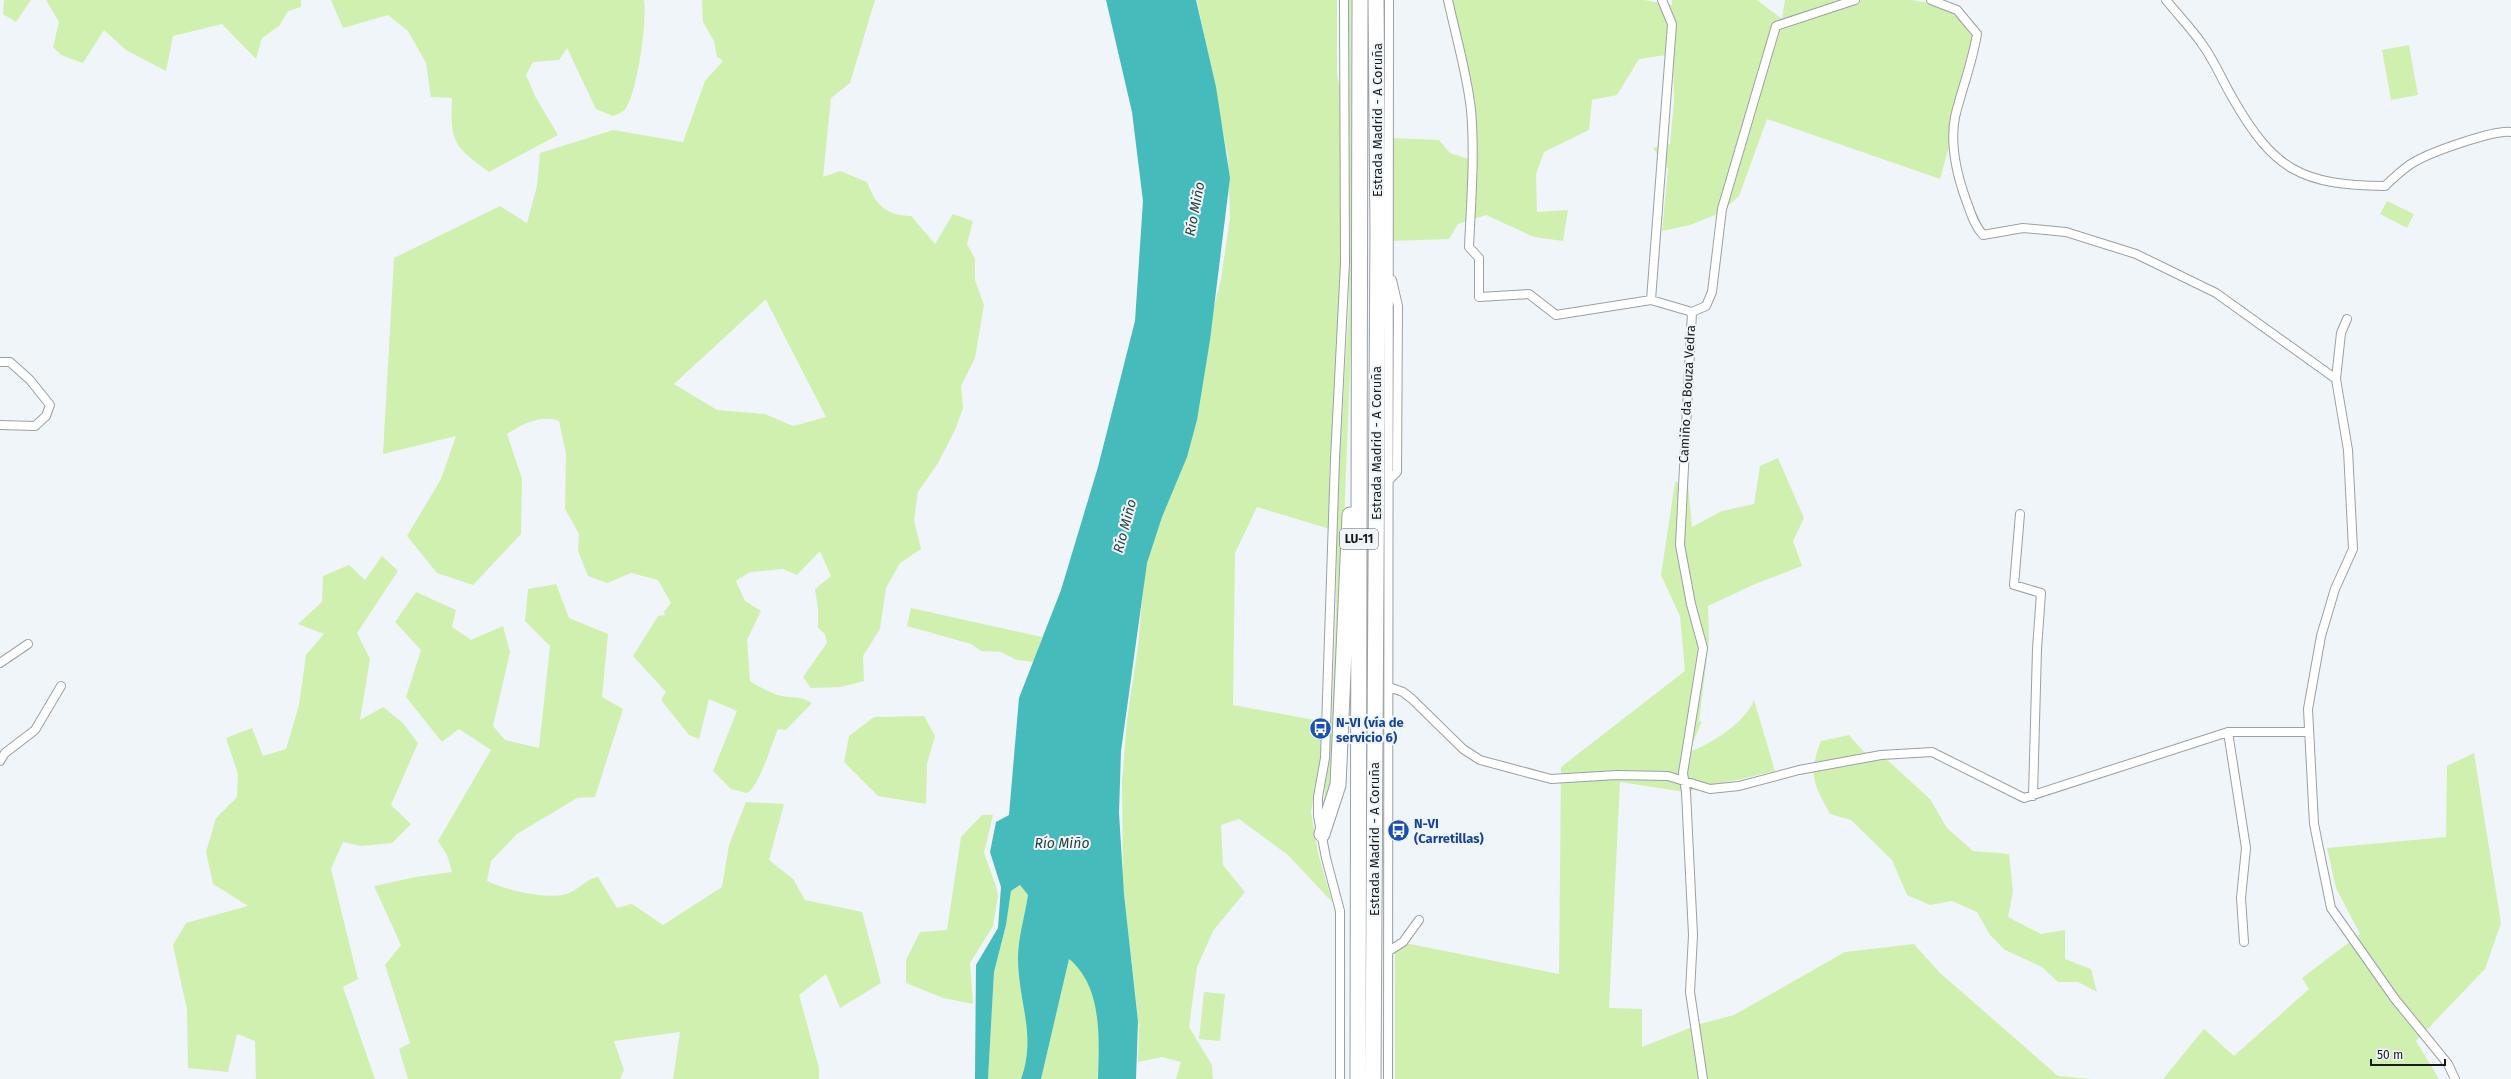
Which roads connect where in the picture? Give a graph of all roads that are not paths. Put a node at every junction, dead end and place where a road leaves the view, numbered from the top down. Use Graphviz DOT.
graph roads {
  1 [pos="1344,0"];
  2 [pos="1360,0"];
  3 [pos="1376,0"];
  4 [pos="1389,0"];
  5 [pos="1448,0"];
  6 [pos="1662,0"];
  7 [pos="1854,0"];
  8 [pos="1931,0"];
  9 [pos="2166,0"];
  10 [pos="2511,132"];
  11 [pos="1651,300"];
  12 [pos="1692,312"];
  13 [pos="2347,319"];
  14 [pos="0,362"];
  15 [pos="1359,362"];
  16 [pos="2336,379"];
  17 [pos="0,425"];
  18 [pos="2020,514"];
  19 [pos="28,644"];
  20 [pos="0,662"];
  21 [pos="61,686"];
  22 [pos="1389,687"];
  23 [pos="2228,732"];
  24 [pos="2309,732"];
  25 [pos="0,761"];
  26 [pos="1684,782"];
  27 [pos="2034,796"];
  28 [pos="1322,834"];
  29 [pos="1419,920"];
  30 [pos="2244,942"];
  31 [pos="1390,951"];
  32 [pos="1340,1079"];
  33 [pos="1358,1079"];
  34 [pos="1373,1079"];
  35 [pos="1388,1079"];
  36 [pos="1703,1079"];
  37 [pos="2455,1079"];
  1 -- 28 [label="street"];
  2 -- 15 [label="highway, Estrada Madrid - A Coruña / LU-11"];
  3 -- 34 [label="highway, Estrada Madrid - A Coruña / LU-11"];
  4 -- 22 [label="street"];
  5 -- 11 [label="street, Camiño da Bouza Vedra"];
  6 -- 11 [label="street"];
  7 -- 12 [label="street"];
  8 -- 16 [label="street"];
  9 -- 10 [label="street"];
  11 -- 12 [label="street, Camiño da Bouza Vedra"];
  12 -- 26 [label="street, Camiño da Bouza Vedra"];
  13 -- 16 [label="street"];
  14 -- 17 [label="street"];
  15 -- 28 [label="highway"];
  15 -- 33 [label="highway, Estrada Madrid - A Coruña / LU-11"];
  16 -- 24 [label="street"];
  18 -- 27 [label="street"];
  19 -- 20 [label="street"];
  21 -- 25 [label="street"];
  22 -- 26 [label="street"];
  22 -- 31 [label="street"];
  23 -- 24 [label="street"];
  23 -- 27 [label="street"];
  23 -- 30 [label="street"];
  24 -- 37 [label="street"];
  26 -- 27 [label="street"];
  26 -- 36 [label="street, Camiño da Bouza Vedra"];
  28 -- 32 [label="street"];
  29 -- 31 [label="street"];
  31 -- 35 [label="street"];
}
